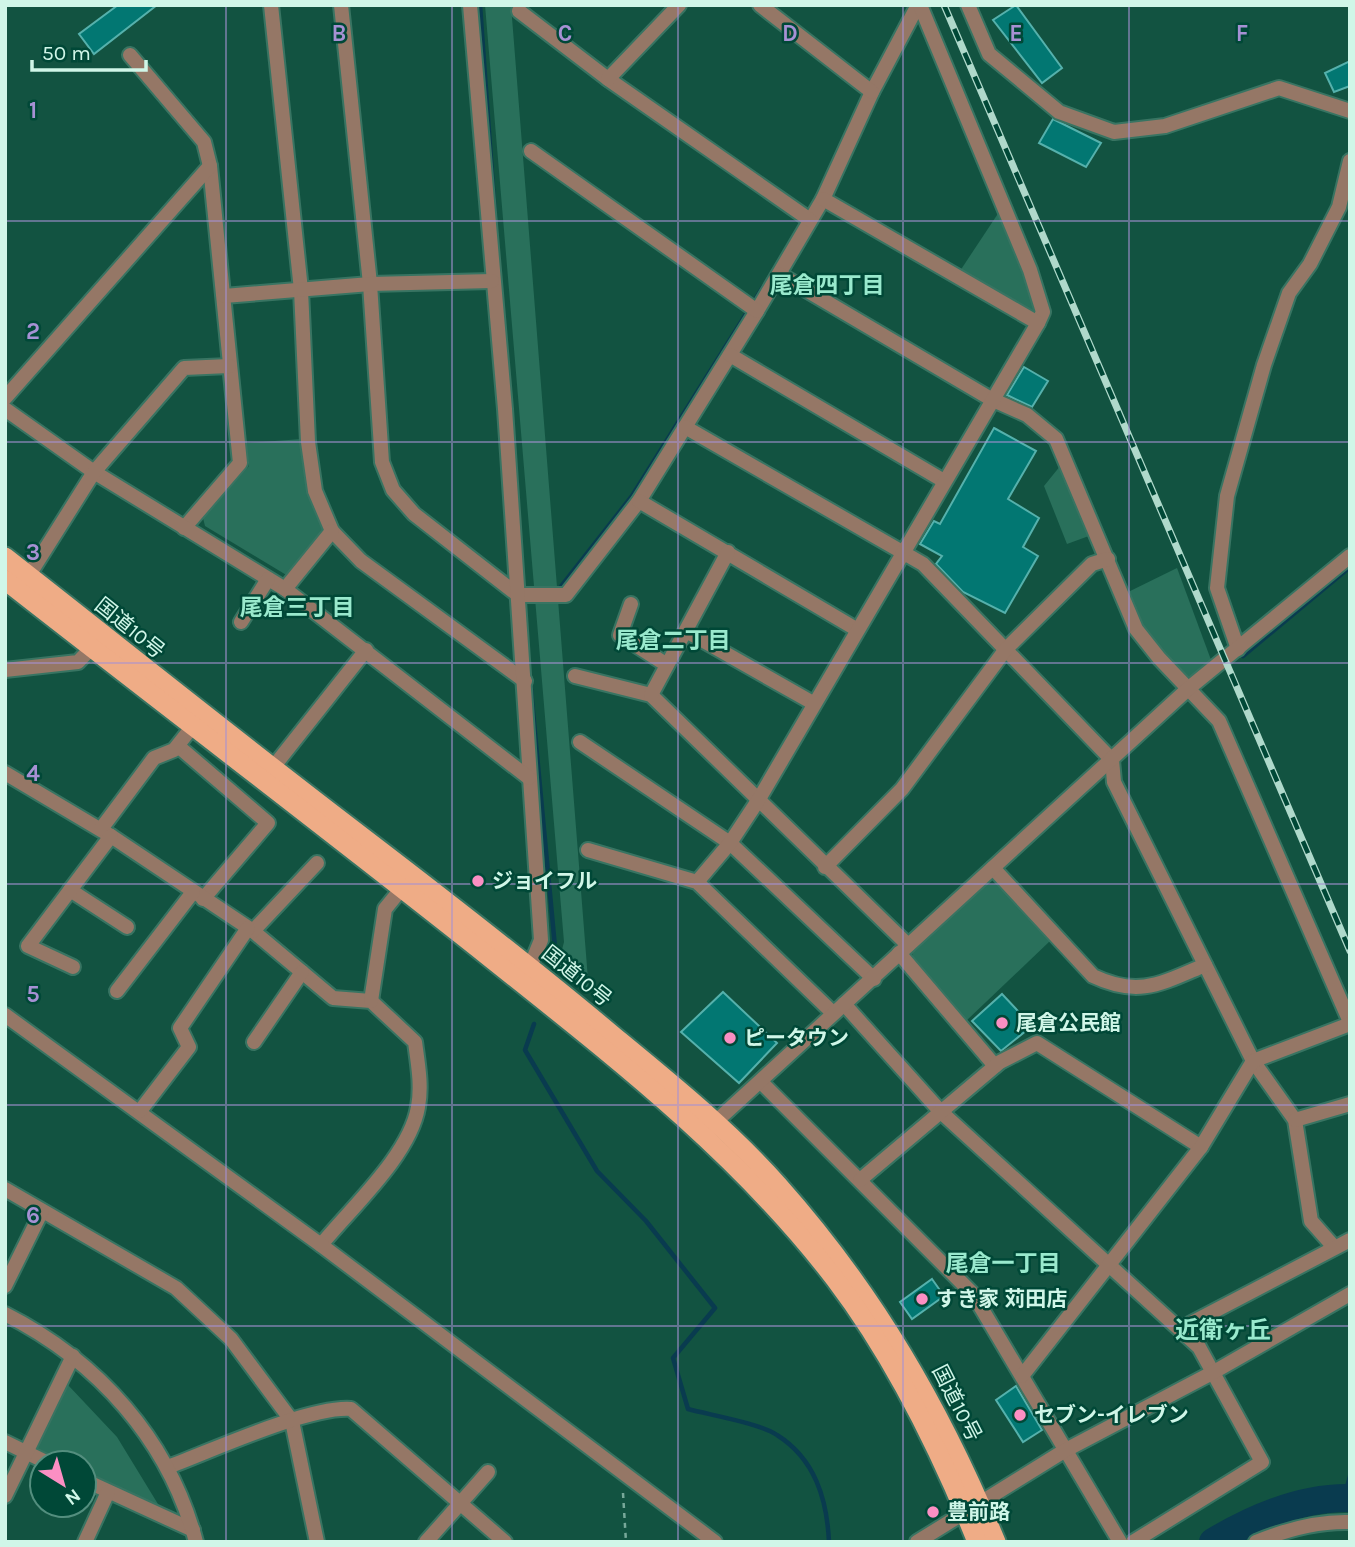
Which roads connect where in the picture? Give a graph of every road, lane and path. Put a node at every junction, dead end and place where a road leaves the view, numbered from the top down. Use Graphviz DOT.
graph roads {
  1 [pos="271,5"];
  2 [pos="341,5"];
  3 [pos="470,5"];
  4 [pos="679,5"];
  5 [pos="760,5"];
  6 [pos="919,5"];
  7 [pos="968,5"];
  8 [pos="519,11"];
  9 [pos="130,55"];
  10 [pos="608,79"];
  11 [pos="872,92"];
  12 [pos="1350,111"];
  13 [pos="531,151"];
  14 [pos="1350,161"];
  15 [pos="210,166"];
  16 [pos="823,199"];
  17 [pos="810,220"];
  18 [pos="779,274"];
  19 [pos="492,281"];
  20 [pos="370,284"];
  21 [pos="302,290"];
  22 [pos="224,296"];
  23 [pos="757,312"];
  24 [pos="1038,323"];
  25 [pos="730,355"];
  26 [pos="229,366"];
  27 [pos="5,398"];
  28 [pos="991,399"];
  29 [pos="5,409"];
  30 [pos="685,427"];
  31 [pos="94,472"];
  32 [pos="944,481"];
  33 [pos="639,501"];
  34 [pos="184,528"];
  35 [pos="332,531"];
  36 [pos="728,552"];
  37 [pos="902,553"];
  38 [pos="1350,556"];
  39 [pos="5,557"];
  40 [pos="1108,559"];
  41 [pos="268,579"];
  42 [pos="18,582"];
  43 [pos="285,589"];
  44 [pos="518,595"];
  45 [pos="631,604"];
  46 [pos="241,622"];
  47 [pos="856,629"];
  48 [pos="686,631"];
  49 [pos="97,641"];
  50 [pos="1006,649"];
  51 [pos="1238,649"];
  52 [pos="366,650"];
  53 [pos="667,666"];
  54 [pos="5,670"];
  55 [pos="575,676"];
  56 [pos="525,681"];
  57 [pos="1189,688"];
  58 [pos="651,695"];
  59 [pos="813,703"];
  60 [pos="197,721"];
  61 [pos="580,742"];
  62 [pos="178,746"];
  63 [pos="1112,760"];
  64 [pos="5,773"];
  65 [pos="267,775"];
  66 [pos="529,778"];
  67 [pos="759,799"];
  68 [pos="106,832"];
  69 [pos="730,843"];
  70 [pos="588,850"];
  71 [pos="317,863"];
  72 [pos="825,867"];
  73 [pos="993,868"];
  74 [pos="697,882"];
  75 [pos="402,888"];
  76 [pos="71,890"];
  77 [pos="198,896"];
  78 [pos="127,927"];
  79 [pos="250,930"];
  80 [pos="903,949"];
  81 [pos="1205,965"];
  82 [pos="73,967"];
  83 [pos="530,967"];
  84 [pos="302,972"];
  85 [pos="874,979"];
  86 [pos="117,991"];
  87 [pos="534,993"];
  88 [pos="371,1001"];
  89 [pos="839,1008"];
  90 [pos="7,1022"];
  91 [pos="1348,1027"];
  92 [pos="254,1042"];
  93 [pos="1253,1061"];
  94 [pos="995,1066"];
  95 [pos="761,1082"];
  96 [pos="1350,1104"];
  97 [pos="140,1111"];
  98 [pos="941,1112"];
  99 [pos="1295,1120"];
  100 [pos="709,1128"];
  101 [pos="1201,1147"];
  102 [pos="860,1180"];
  103 [pos="5,1189"];
  104 [pos="42,1211"];
  105 [pos="1350,1240"];
  106 [pos="321,1245"];
  107 [pos="1334,1247"];
  108 [pos="1109,1265"];
  109 [pos="5,1286"];
  110 [pos="1350,1294"];
  111 [pos="5,1314"];
  112 [pos="1180,1329"];
  113 [pos="73,1356"];
  114 [pos="1212,1373"];
  115 [pos="1022,1376"];
  116 [pos="292,1422"];
  117 [pos="5,1442"];
  118 [pos="1064,1451"];
  119 [pos="26,1452"];
  120 [pos="168,1467"];
  121 [pos="488,1472"];
  122 [pos="622,1473"];
  123 [pos="98,1487"];
  124 [pos="108,1492"];
  125 [pos="5,1496"];
  126 [pos="461,1502"];
  127 [pos="972,1508"];
  128 [pos="1350,1522"];
  129 [pos="195,1536"];
  130 [pos="1295,1536"];
  131 [pos="85,1542"];
  132 [pos="317,1542"];
  133 [pos="426,1542"];
  134 [pos="505,1542"];
  135 [pos="626,1542"];
  136 [pos="715,1542"];
  137 [pos="917,1542"];
  138 [pos="977,1542"];
  139 [pos="996,1542"];
  140 [pos="1120,1542"];
  141 [pos="1133,1542"];
  142 [pos="1256,1542"];
  1 -- 21 [label="street"];
  2 -- 20 [label="street"];
  3 -- 19 [label="street"];
  4 -- 10 [label="street"];
  5 -- 11 [label="street"];
  6 -- 11 [label="street"];
  6 -- 24 [label="street"];
  7 -- 12 [label="street"];
  8 -- 10 [label="street"];
  9 -- 15 [label="street"];
  10 -- 17 [label="street"];
  11 -- 16 [label="street"];
  13 -- 23 [label="street"];
  14 -- 51 [label="street"];
  15 -- 22 [label="street"];
  15 -- 27 [label="street"];
  16 -- 17 [label="street"];
  16 -- 24 [label="street"];
  17 -- 18 [label="street"];
  18 -- 23 [label="street"];
  18 -- 28 [label="street"];
  19 -- 20 [label="street"];
  19 -- 44 [label="street"];
  20 -- 21 [label="street"];
  20 -- 44 [label="street"];
  21 -- 22 [label="street"];
  21 -- 35 [label="street"];
  22 -- 26 [label="street"];
  23 -- 25 [label="street"];
  24 -- 28 [label="street"];
  25 -- 30 [label="street"];
  25 -- 32 [label="street"];
  26 -- 31 [label="street"];
  26 -- 34 [label="street"];
  28 -- 32 [label="street"];
  28 -- 40 [label="street"];
  29 -- 31 [label="street"];
  30 -- 33 [label="street"];
  30 -- 37 [label="street"];
  31 -- 34 [label="street"];
  31 -- 42 [label="street"];
  32 -- 37 [label="street"];
  33 -- 36 [label="street"];
  33 -- 44 [label="street"];
  34 -- 41 [label="street"];
  35 -- 43 [label="street"];
  35 -- 56 [label="street"];
  36 -- 47 [label="street"];
  36 -- 48 [label="street"];
  37 -- 47 [label="street"];
  37 -- 50 [label="street"];
  38 -- 51 [label="street"];
  39 -- 42 [label="highway, 国道10号"];
  40 -- 50 [label="street"];
  40 -- 57 [label="street"];
  41 -- 43 [label="street"];
  41 -- 46 [label="street"];
  42 -- 49 [label="highway, 国道10号"];
  43 -- 52 [label="street"];
  44 -- 56 [label="street"];
  45 -- 53 [label="street"];
  47 -- 59 [label="street"];
  48 -- 53 [label="street"];
  48 -- 59 [label="street"];
  49 -- 54 [label="street"];
  49 -- 60 [label="highway, 国道10号"];
  50 -- 63 [label="street"];
  50 -- 72 [label="street"];
  51 -- 57 [label="street"];
  52 -- 65 [label="street"];
  52 -- 66 [label="street"];
  53 -- 58 [label="street"];
  55 -- 58 [label="street"];
  56 -- 66 [label="street"];
  57 -- 63 [label="street"];
  57 -- 91 [label="street"];
  58 -- 67 [label="street"];
  59 -- 67 [label="street"];
  60 -- 62 [label="street"];
  60 -- 65 [label="highway, 国道10号"];
  61 -- 69 [label="street"];
  62 -- 68 [label="street"];
  62 -- 77 [label="street"];
  63 -- 73 [label="street"];
  63 -- 81 [label="street"];
  64 -- 68 [label="street"];
  65 -- 75 [label="highway, 国道10号"];
  65 -- 83 [label="highway, 国道10号"];
  66 -- 83 [label="street"];
  67 -- 69 [label="street"];
  67 -- 72 [label="street"];
  68 -- 76 [label="street"];
  68 -- 77 [label="street"];
  69 -- 74 [label="street"];
  69 -- 85 [label="street"];
  70 -- 74 [label="street"];
  71 -- 79 [label="street"];
  72 -- 80 [label="street"];
  73 -- 80 [label="street"];
  73 -- 81 [label="street"];
  74 -- 89 [label="street"];
  75 -- 87 [label="highway, 国道10号"];
  75 -- 88 [label="street"];
  76 -- 78 [label="street"];
  76 -- 82 [label="street"];
  77 -- 79 [label="street"];
  77 -- 86 [label="street"];
  79 -- 84 [label="street"];
  79 -- 97 [label="street"];
  80 -- 85 [label="street"];
  80 -- 94 [label="street"];
  81 -- 93 [label="street"];
  83 -- 87 [label="street"];
  83 -- 100 [label="highway, 国道10号"];
  84 -- 88 [label="street"];
  84 -- 92 [label="street"];
  85 -- 89 [label="street"];
  87 -- 100 [label="highway, 国道10号"];
  88 -- 106 [label="street"];
  89 -- 95 [label="street"];
  89 -- 98 [label="street"];
  90 -- 97 [label="street"];
  91 -- 93 [label="street"];
  93 -- 99 [label="street"];
  93 -- 101 [label="street"];
  94 -- 98 [label="street"];
  94 -- 101 [label="street"];
  95 -- 100 [label="street"];
  95 -- 102 [label="street"];
  96 -- 99 [label="street"];
  97 -- 106 [label="street"];
  98 -- 102 [label="street"];
  98 -- 108 [label="street"];
  99 -- 107 [label="street"];
  100 -- 127 [label="highway, 国道10号"];
  101 -- 108 [label="street"];
  102 -- 115 [label="street"];
  103 -- 104 [label="street"];
  104 -- 109 [label="street"];
  104 -- 116 [label="street"];
  105 -- 107 [label="street"];
  106 -- 122 [label="street"];
  107 -- 112 [label="street"];
  108 -- 112 [label="street"];
  108 -- 115 [label="street"];
  110 -- 114 [label="street"];
  111 -- 113 [label="street"];
  112 -- 114 [label="street"];
  113 -- 119 [label="street"];
  113 -- 120 [label="street"];
  114 -- 118 [label="street"];
  114 -- 141 [label="street"];
  115 -- 118 [label="street"];
  116 -- 120 [label="street"];
  116 -- 126 [label="street"];
  116 -- 132 [label="street"];
  117 -- 119 [label="street"];
  118 -- 127 [label="street"];
  118 -- 140 [label="street"];
  119 -- 125 [label="street"];
  120 -- 129 [label="street"];
  121 -- 126 [label="street"];
  122 -- 135 [label="path"];
  122 -- 136 [label="street"];
  123 -- 124 [label="street"];
  124 -- 129 [label="street"];
  124 -- 131 [label="street"];
  126 -- 133 [label="street"];
  126 -- 134 [label="street"];
  127 -- 137 [label="street"];
  127 -- 138 [label="highway, 国道10号"];
  127 -- 139 [label="highway, 国道10号"];
  128 -- 130 [label="street"];
  130 -- 142 [label="street"];
}
